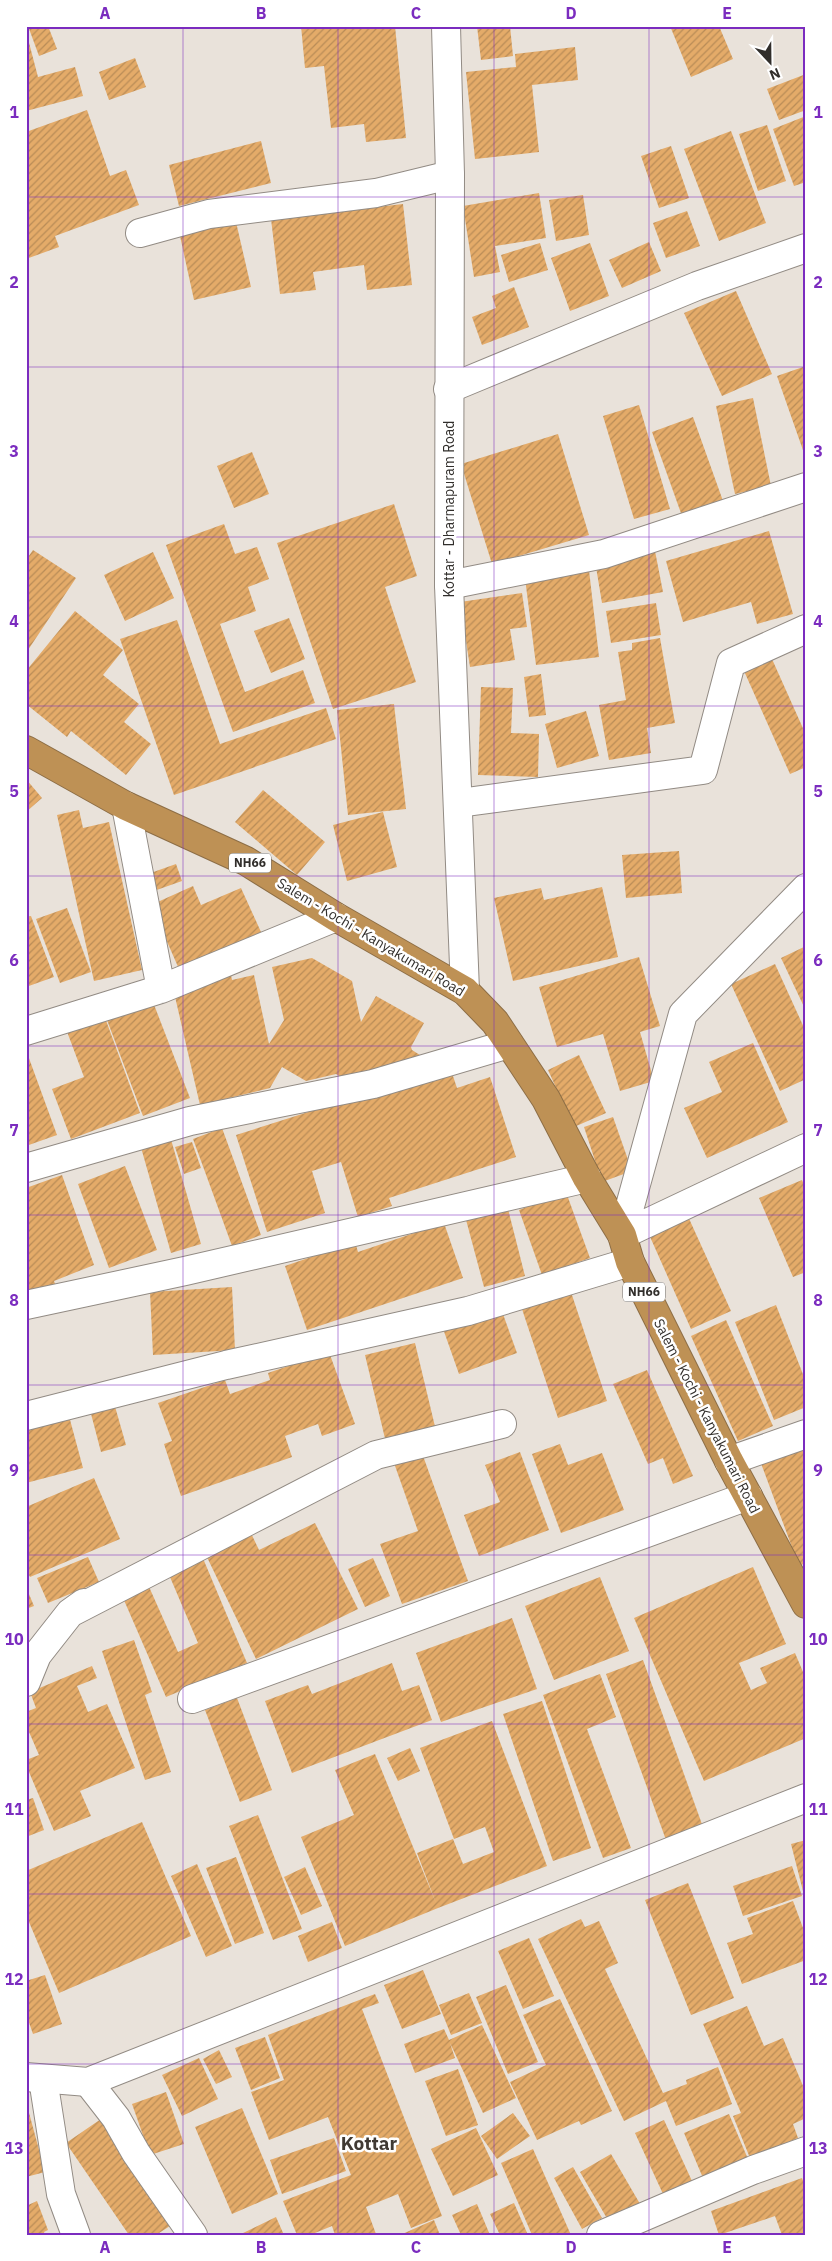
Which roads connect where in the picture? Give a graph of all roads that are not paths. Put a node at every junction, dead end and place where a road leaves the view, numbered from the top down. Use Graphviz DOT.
graph roads {
  1 [pos="446,26"];
  2 [pos="450,175"];
  3 [pos="140,233"];
  4 [pos="806,248"];
  5 [pos="448,389"];
  6 [pos="806,487"];
  7 [pos="449,585"];
  8 [pos="806,629"];
  9 [pos="26,750"];
  10 [pos="459,802"];
  11 [pos="126,806"];
  12 [pos="806,888"];
  13 [pos="336,917"];
  14 [pos="161,989"];
  15 [pos="465,992"];
  16 [pos="26,1031"];
  17 [pos="509,1044"];
  18 [pos="806,1148"];
  19 [pos="26,1168"];
  20 [pos="587,1178"];
  21 [pos="622,1235"];
  22 [pos="630,1262"];
  23 [pos="26,1305"];
  24 [pos="26,1416"];
  25 [pos="502,1424"];
  26 [pos="806,1434"];
  27 [pos="729,1461"];
  28 [pos="748,1496"];
  29 [pos="137,1567"];
  30 [pos="806,1604"];
  31 [pos="70,1614"];
  32 [pos="26,1682"];
  33 [pos="192,1699"];
  34 [pos="806,1798"];
  35 [pos="35,2078"];
  36 [pos="88,2082"];
  37 [pos="806,2151"];
  38 [pos="76,2235"];
  39 [pos="193,2235"];
  40 [pos="601,2235"];
  1 -- 2 [label="street, Kottar - Dharmapuram Road"];
  2 -- 3 [label="street"];
  2 -- 5 [label="street, Kottar - Dharmapuram Road"];
  4 -- 5 [label="street"];
  5 -- 7 [label="street, Kottar - Dharmapuram Road"];
  6 -- 7 [label="street"];
  7 -- 10 [label="street, Kottar - Dharmapuram Road"];
  8 -- 10 [label="street"];
  9 -- 11 [label="highway, Salem - Kochi - Kanyakumari Road / NH66"];
  10 -- 15 [label="street, Kottar - Dharmapuram Road"];
  11 -- 13 [label="highway, Salem - Kochi - Kanyakumari Road / NH66"];
  11 -- 14 [label="street"];
  12 -- 21 [label="street"];
  13 -- 14 [label="street"];
  13 -- 15 [label="highway, Salem - Kochi - Kanyakumari Road / NH66"];
  14 -- 16 [label="street"];
  15 -- 17 [label="highway, Salem - Kochi - Kanyakumari Road / NH66"];
  17 -- 19 [label="street"];
  17 -- 20 [label="highway, Salem - Kochi - Kanyakumari Road / NH66"];
  18 -- 21 [label="street"];
  20 -- 21 [label="highway, Salem - Kochi - Kanyakumari Road / NH66"];
  20 -- 23 [label="street"];
  21 -- 22 [label="highway, Salem - Kochi - Kanyakumari Road / NH66"];
  22 -- 24 [label="street"];
  22 -- 27 [label="highway, Salem - Kochi - Kanyakumari Road / NH66"];
  25 -- 31 [label="street"];
  26 -- 27 [label="street"];
  27 -- 28 [label="highway, Salem - Kochi - Kanyakumari Road / NH66"];
  28 -- 30 [label="highway, Salem - Kochi - Kanyakumari Road / NH66"];
  28 -- 33 [label="street"];
  29 -- 31 [label="street"];
  31 -- 32 [label="street"];
  34 -- 36 [label="street"];
  35 -- 36 [label="street"];
  35 -- 38 [label="street"];
  36 -- 39 [label="street"];
  37 -- 40 [label="street"];
}
